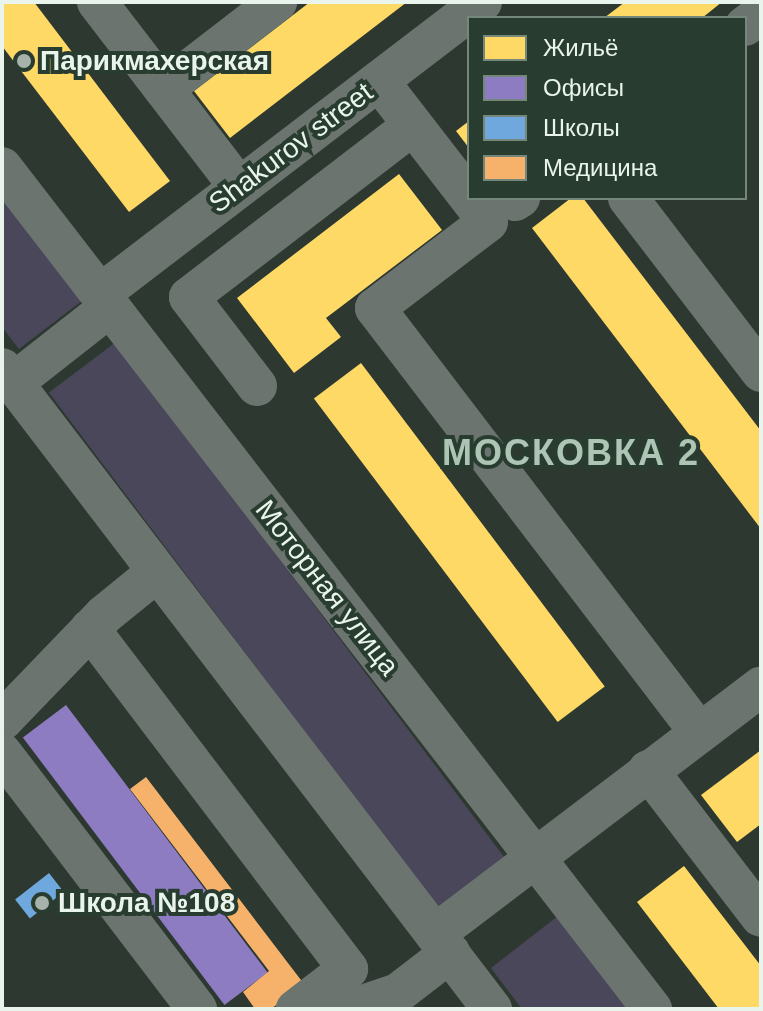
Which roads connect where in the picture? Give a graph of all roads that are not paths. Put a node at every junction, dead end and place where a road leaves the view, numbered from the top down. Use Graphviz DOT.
graph roads {
  1 [pos="97,2"];
  2 [pos="277,2"];
  3 [pos="482,2"];
  4 [pos="379,81"];
  5 [pos="164,89"];
  6 [pos="413,125"];
  7 [pos="2,167"];
  8 [pos="239,187"];
  9 [pos="467,195"];
  10 [pos="471,200"];
  11 [pos="630,200"];
  12 [pos="105,300"];
  13 [pos="761,372"];
  14 [pos="8,376"];
  15 [pos="257,386"];
  16 [pos="157,572"];
  17 [pos="90,629"];
  18 [pos="761,687"];
  19 [pos="2,721"];
  20 [pos="699,732"];
  21 [pos="2,753"];
  22 [pos="648,770"];
  23 [pos="535,857"];
  24 [pos="757,904"];
  25 [pos="443,944"];
  26 [pos="197,1009"];
  27 [pos="296,1009"];
  28 [pos="351,1009"];
  29 [pos="492,1009"];
  30 [pos="652,1009"];
  1 -- 5 [label="street"];
  2 -- 5 [label="street"];
  3 -- 4 [label="street, Shakurov street"];
  4 -- 6 [label="street"];
  4 -- 8 [label="street, Shakurov street"];
  5 -- 8 [label="street"];
  6 -- 9 [label="street"];
  6 -- 15 [label="street"];
  7 -- 12 [label="street, Моторная улица"];
  8 -- 12 [label="street, Shakurov street"];
  10 -- 20 [label="street"];
  11 -- 13 [label="street"];
  12 -- 14 [label="street, Shakurov street"];
  12 -- 23 [label="street, Моторная улица"];
  14 -- 16 [label="street"];
  16 -- 17 [label="street"];
  16 -- 25 [label="street"];
  17 -- 19 [label="street"];
  17 -- 27 [label="street"];
  18 -- 20 [label="street"];
  20 -- 22 [label="street"];
  21 -- 26 [label="street"];
  22 -- 23 [label="street"];
  22 -- 24 [label="street"];
  23 -- 25 [label="street"];
  23 -- 30 [label="street, Моторная улица"];
  25 -- 28 [label="street"];
  25 -- 29 [label="street"];
}
